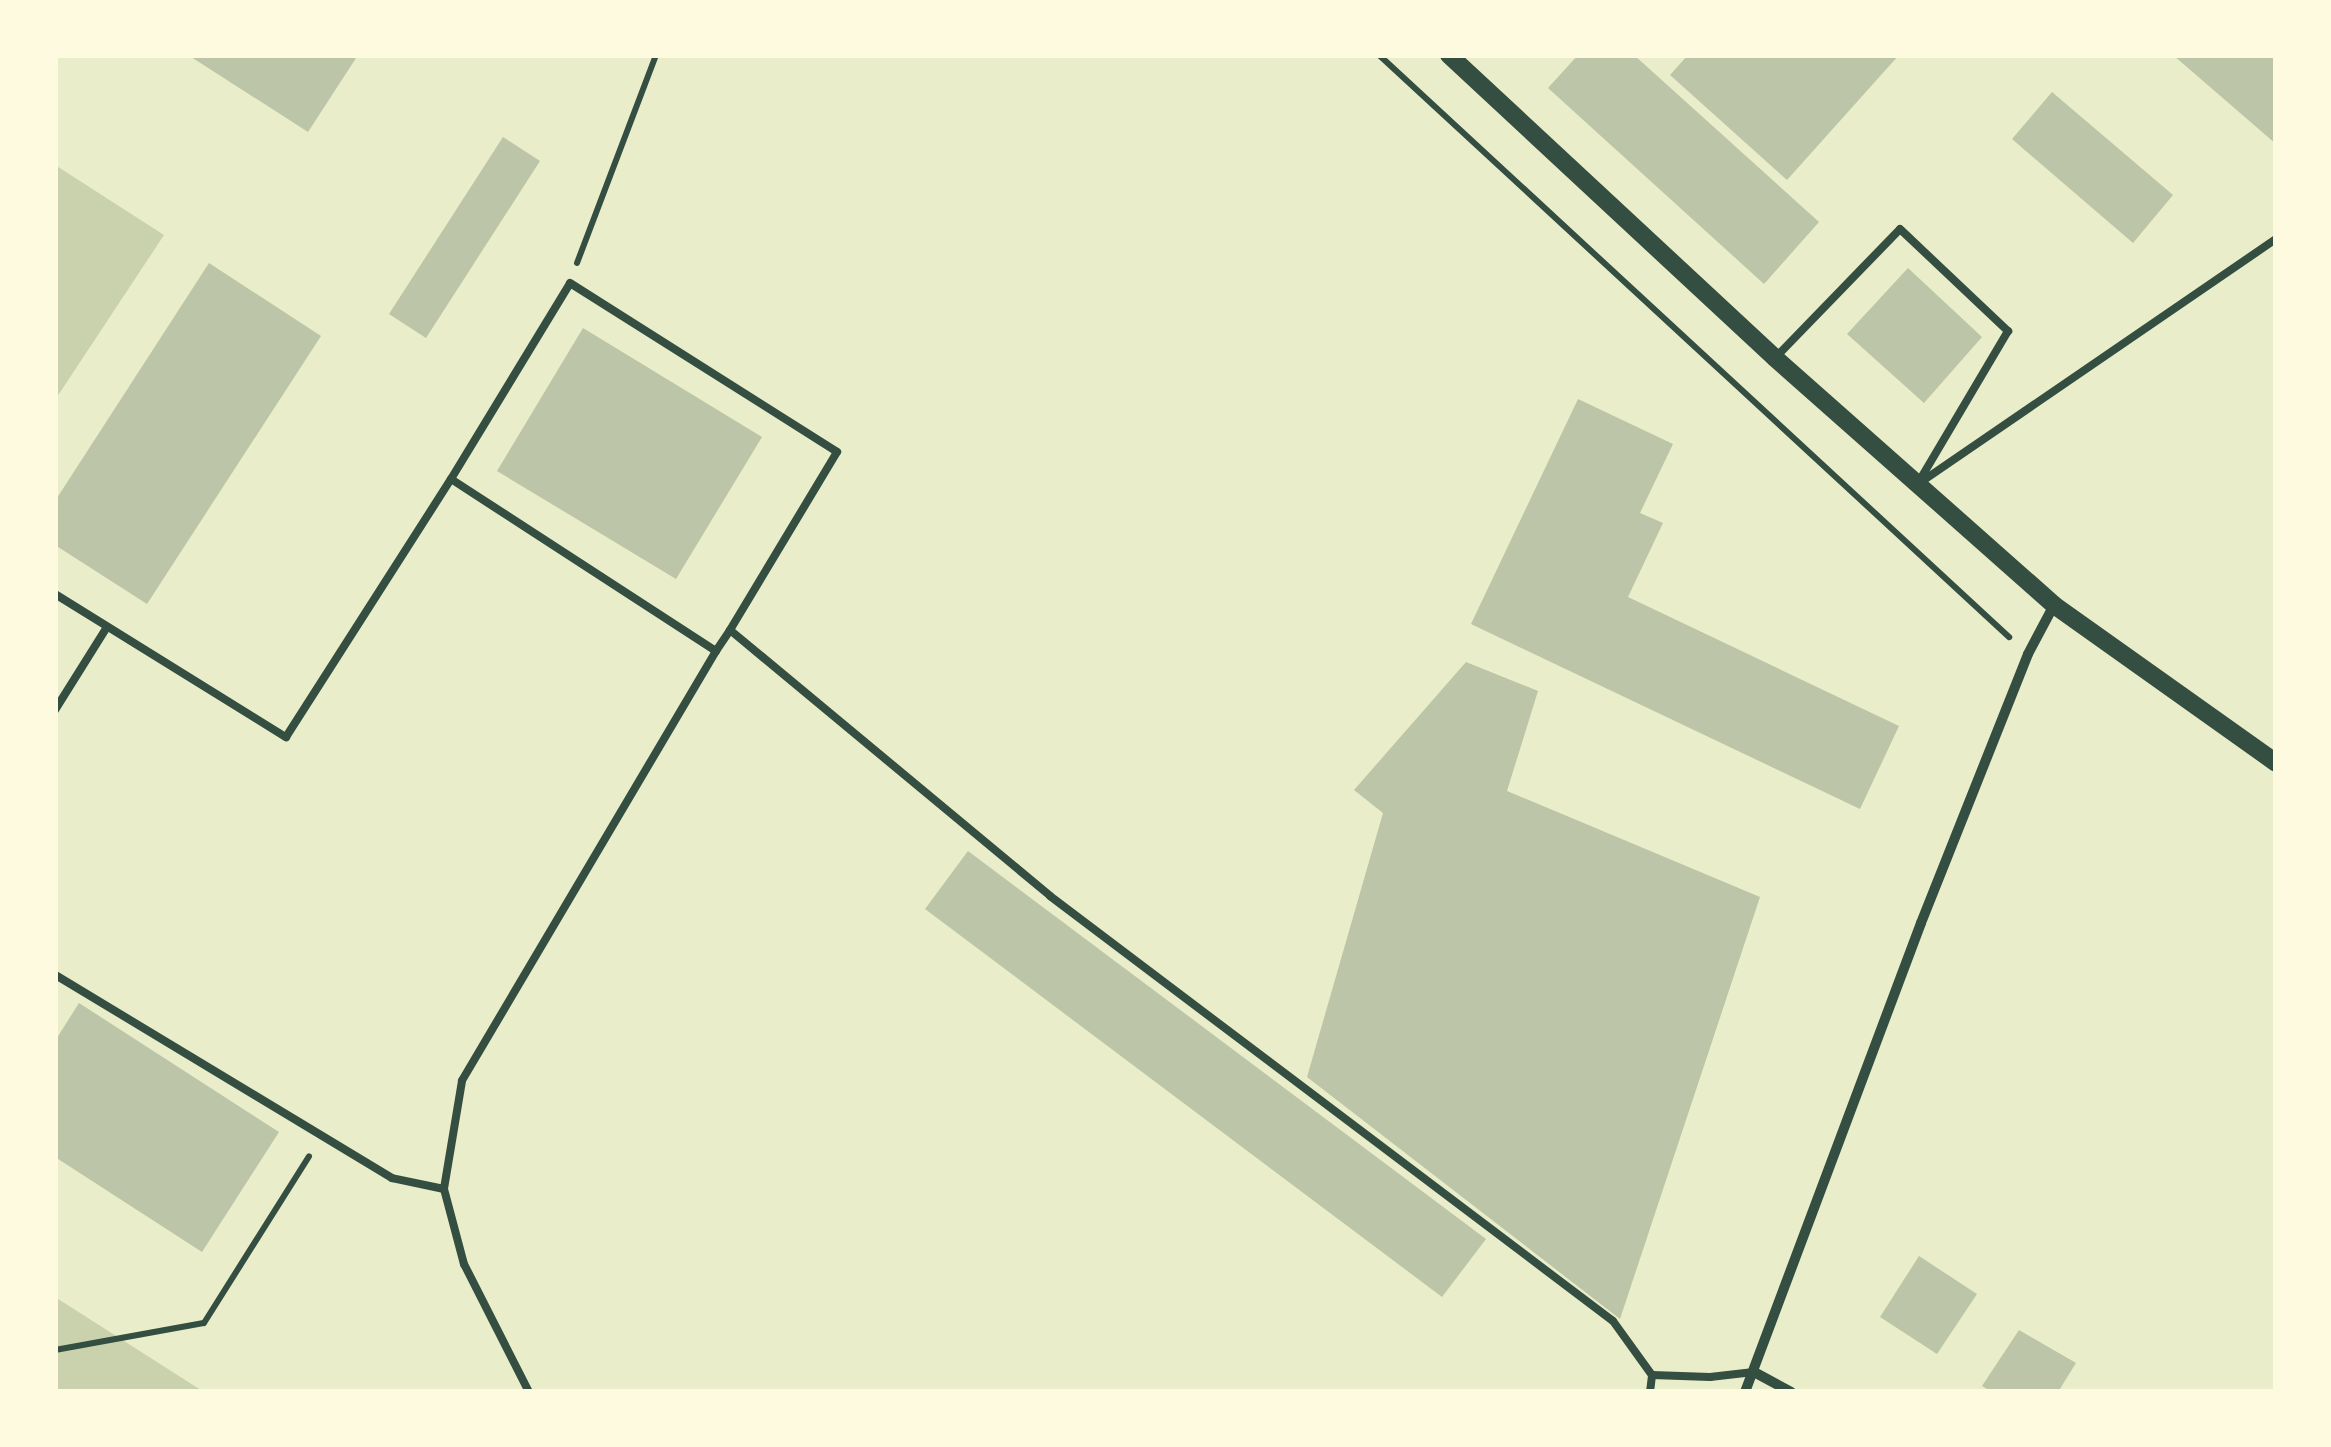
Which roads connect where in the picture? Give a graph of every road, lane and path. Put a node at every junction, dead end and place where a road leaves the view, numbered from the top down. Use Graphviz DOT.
graph roads {
  1 [pos="656,55"];
  2 [pos="1379,55"];
  3 [pos="1449,55"];
  4 [pos="2276,239"];
  5 [pos="570,283"];
  6 [pos="1775,358"];
  7 [pos="451,478"];
  8 [pos="1917,484"];
  9 [pos="55,594"];
  10 [pos="2054,605"];
  11 [pos="107,627"];
  12 [pos="730,630"];
  13 [pos="716,651"];
  14 [pos="2028,654"];
  15 [pos="55,710"];
  16 [pos="2276,763"];
  17 [pos="55,975"];
  18 [pos="322,1136"];
  19 [pos="444,1188"];
  20 [pos="55,1350"];
  21 [pos="1754,1372"];
  22 [pos="1652,1375"];
  23 [pos="530,1392"];
  24 [pos="1650,1392"];
  25 [pos="1745,1392"];
  26 [pos="1791,1392"];
  1 -- 5 [label="path"];
  2 -- 14 [label="path"];
  3 -- 6 [label="street"];
  4 -- 8 [label="lane"];
  5 -- 7 [label="lane"];
  5 -- 12 [label="lane"];
  6 -- 8 [label="street"];
  6 -- 8 [label="lane"];
  7 -- 11 [label="lane"];
  7 -- 13 [label="lane"];
  8 -- 10 [label="street"];
  9 -- 11 [label="lane"];
  10 -- 14 [label="street"];
  10 -- 16 [label="street"];
  11 -- 15 [label="lane"];
  12 -- 13 [label="lane"];
  12 -- 22 [label="lane"];
  13 -- 19 [label="lane"];
  14 -- 21 [label="street"];
  17 -- 18 [label="lane"];
  18 -- 19 [label="lane"];
  18 -- 20 [label="path"];
  19 -- 23 [label="lane"];
  21 -- 22 [label="lane"];
  21 -- 25 [label="street"];
  21 -- 26 [label="street"];
  22 -- 24 [label="lane"];
}
